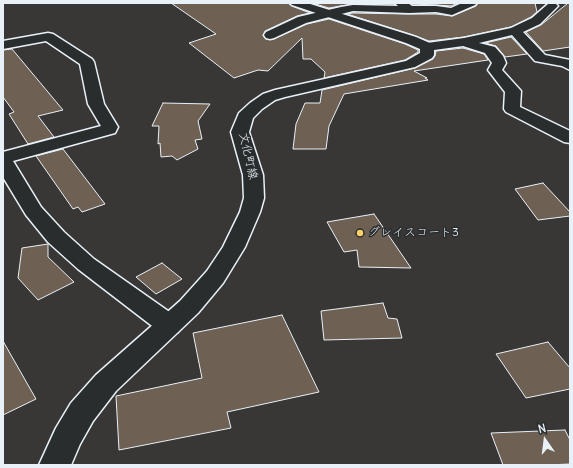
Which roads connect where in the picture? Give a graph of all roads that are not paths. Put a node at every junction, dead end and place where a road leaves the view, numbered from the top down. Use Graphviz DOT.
graph roads {
  1 [pos="296,3"];
  2 [pos="471,3"];
  3 [pos="552,6"];
  4 [pos="405,7"];
  5 [pos="327,13"];
  6 [pos="515,32"];
  7 [pos="270,35"];
  8 [pos="464,42"];
  9 [pos="3,45"];
  10 [pos="427,47"];
  11 [pos="570,66"];
  12 [pos="570,138"];
  13 [pos="3,158"];
  14 [pos="169,325"];
  15 [pos="55,465"];
  1 -- 5 [label="street"];
  2 -- 4 [label="street"];
  3 -- 6 [label="street"];
  4 -- 5 [label="street"];
  5 -- 7 [label="street"];
  5 -- 10 [label="street"];
  6 -- 8 [label="street"];
  6 -- 11 [label="street"];
  8 -- 10 [label="street"];
  8 -- 12 [label="street"];
  9 -- 13 [label="street"];
  10 -- 14 [label="street, 文化町線"];
  13 -- 14 [label="street"];
  14 -- 15 [label="street, 文化町線"];
}
